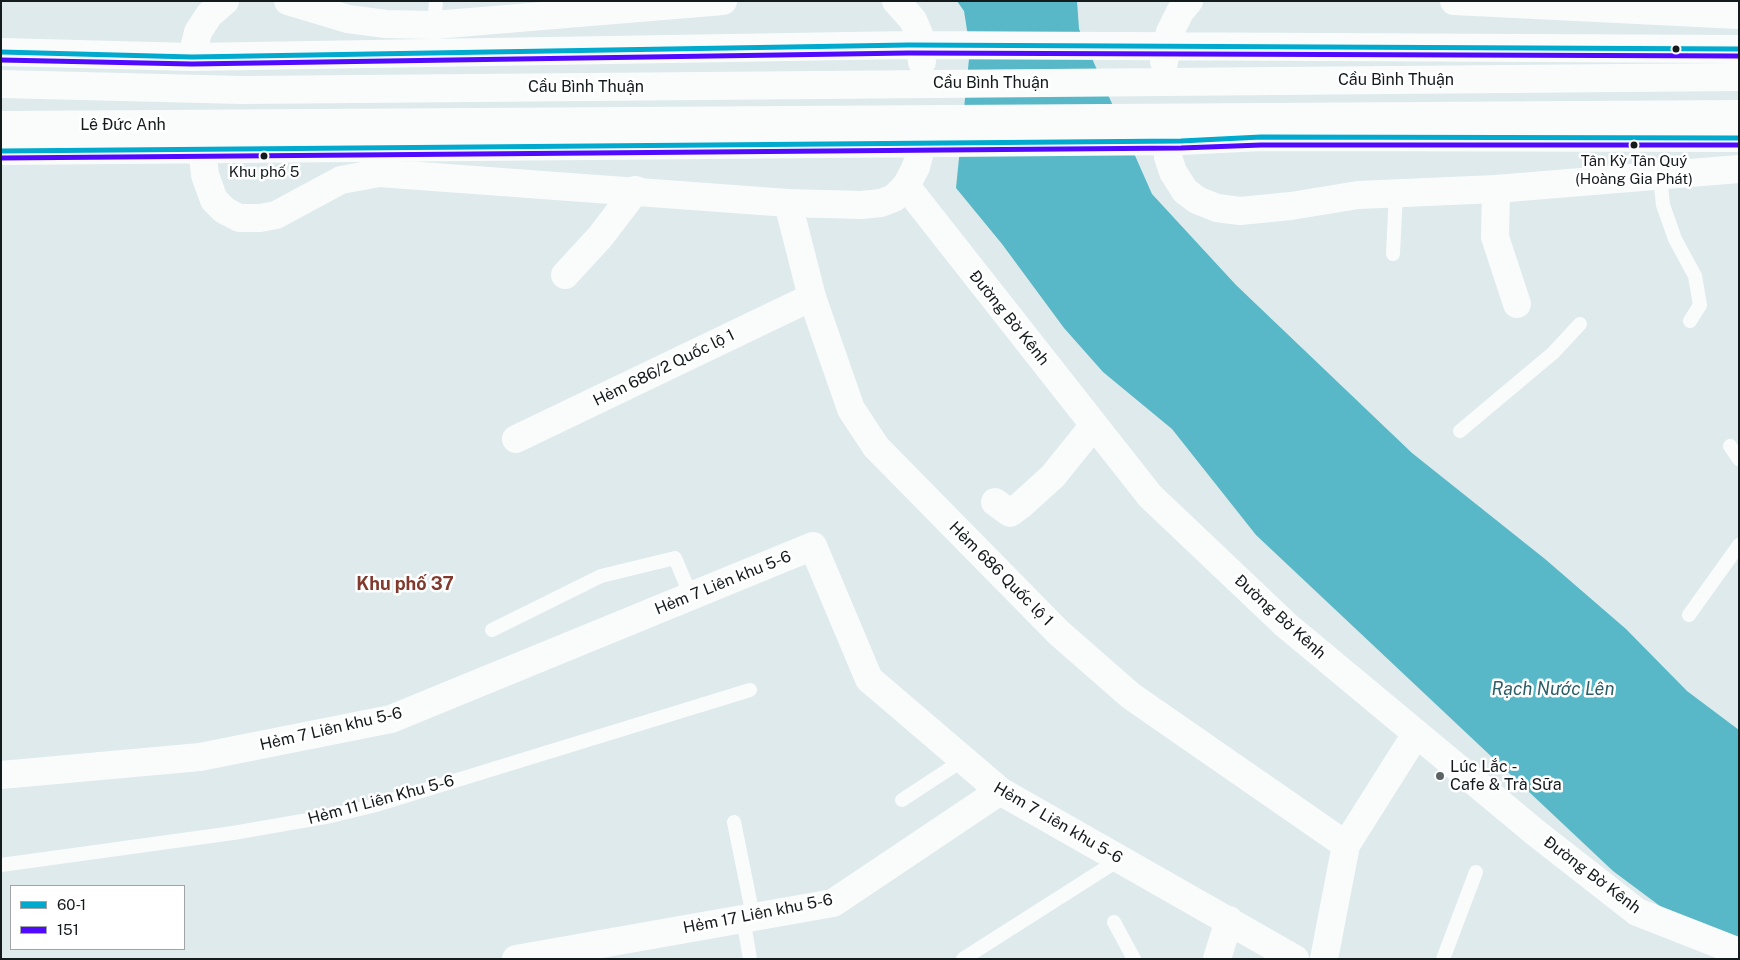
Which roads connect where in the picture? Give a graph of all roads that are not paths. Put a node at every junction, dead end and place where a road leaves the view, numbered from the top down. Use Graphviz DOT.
graph roads {
  1 [pos="225,1"];
  2 [pos="288,1"];
  3 [pos="723,1"];
  4 [pos="896,1"];
  5 [pos="1189,1"];
  6 [pos="1454,1"];
  7 [pos="1526,3"];
  8 [pos="1609,5"];
  9 [pos="1662,7"];
  10 [pos="534,10"];
  11 [pos="435,13"];
  12 [pos="1739,15"];
  13 [pos="1739,49"];
  14 [pos="1,52"];
  15 [pos="192,57"];
  16 [pos="1739,77"];
  17 [pos="1,84"];
  18 [pos="1739,114"];
  19 [pos="1,125"];
  20 [pos="1739,138"];
  21 [pos="202,148"];
  22 [pos="1,150"];
  23 [pos="1739,170"];
  24 [pos="1660,176"];
  25 [pos="906,186"];
  26 [pos="1496,189"];
  27 [pos="636,190"];
  28 [pos="1396,192"];
  29 [pos="788,203"];
  30 [pos="1393,254"];
  31 [pos="565,275"];
  32 [pos="812,297"];
  33 [pos="1517,304"];
  34 [pos="1690,321"];
  35 [pos="1580,324"];
  36 [pos="1094,425"];
  37 [pos="1460,431"];
  38 [pos="516,439"];
  39 [pos="1730,446"];
  40 [pos="1739,459"];
  41 [pos="995,502"];
  42 [pos="1739,545"];
  43 [pos="691,596"];
  44 [pos="1688,616"];
  45 [pos="492,630"];
  46 [pos="750,690"];
  47 [pos="1416,734"];
  48 [pos="963,760"];
  49 [pos="1,776"];
  50 [pos="1000,791"];
  51 [pos="902,800"];
  52 [pos="734,822"];
  53 [pos="1346,845"];
  54 [pos="1120,859"];
  55 [pos="1,865"];
  56 [pos="1476,872"];
  57 [pos="748,917"];
  58 [pos="1229,920"];
  59 [pos="1114,922"];
  60 [pos="1739,952"];
  61 [pos="516,959"];
  62 [pos="750,959"];
  63 [pos="963,959"];
  64 [pos="1134,959"];
  65 [pos="1217,959"];
  66 [pos="1296,959"];
  67 [pos="1324,959"];
  68 [pos="1444,959"];
  1 -- 15 [label="main road"];
  2 -- 11 [label="main road"];
  3 -- 10 [label="main road"];
  4 -- 25 [label="main road"];
  5 -- 28 [label="main road"];
  6 -- 7 [label="main road"];
  7 -- 8 [label="main road"];
  8 -- 9 [label="main road"];
  9 -- 12 [label="main road"];
  10 -- 11 [label="main road"];
  13 -- 15 [label="main road, Cầu Bình Thuận"];
  14 -- 15 [label="main road"];
  16 -- 17 [label="main road, Cầu Bình Thuận"];
  18 -- 19 [label="main road, Lê Đức Anh"];
  20 -- 21 [label="main road"];
  21 -- 22 [label="main road, Lê Đức Anh"];
  21 -- 27 [label="main road"];
  23 -- 24 [label="main road"];
  24 -- 26 [label="main road"];
  24 -- 34 [label="lane"];
  25 -- 29 [label="main road"];
  25 -- 36 [label="main road, Đường Bờ Kênh"];
  26 -- 28 [label="main road"];
  26 -- 33 [label="main road"];
  27 -- 29 [label="main road"];
  27 -- 31 [label="main road"];
  28 -- 30 [label="lane"];
  29 -- 32 [label="main road, Hẻm 686 Quốc lộ 1"];
  32 -- 38 [label="main road, Hẻm 686/2 Quốc lộ 1"];
  32 -- 53 [label="main road, Hẻm 686 Quốc lộ 1"];
  35 -- 37 [label="lane"];
  36 -- 41 [label="main road"];
  36 -- 47 [label="main road, Đường Bờ Kênh"];
  39 -- 40 [label="lane"];
  42 -- 44 [label="lane"];
  43 -- 45 [label="lane"];
  43 -- 48 [label="main road, Hẻm 7 Liên khu 5-6"];
  43 -- 49 [label="main road, Hẻm 7 Liên khu 5-6"];
  46 -- 55 [label="lane, Hẻm 11 Liên Khu 5-6"];
  47 -- 53 [label="main road"];
  47 -- 60 [label="main road, Đường Bờ Kênh"];
  48 -- 50 [label="main road, Hẻm 7 Liên khu 5-6"];
  48 -- 51 [label="lane"];
  50 -- 54 [label="main road, Hẻm 7 Liên khu 5-6"];
  50 -- 57 [label="main road, Hẻm 17 Liên khu 5-6"];
  52 -- 57 [label="lane"];
  53 -- 67 [label="main road"];
  54 -- 58 [label="main road, Hẻm 7 Liên khu 5-6"];
  54 -- 63 [label="lane"];
  56 -- 68 [label="lane"];
  57 -- 61 [label="main road, Hẻm 17 Liên khu 5-6"];
  57 -- 62 [label="lane"];
  58 -- 65 [label="main road"];
  58 -- 66 [label="main road, Hẻm 7 Liên khu 5-6"];
  59 -- 64 [label="lane"];
}
